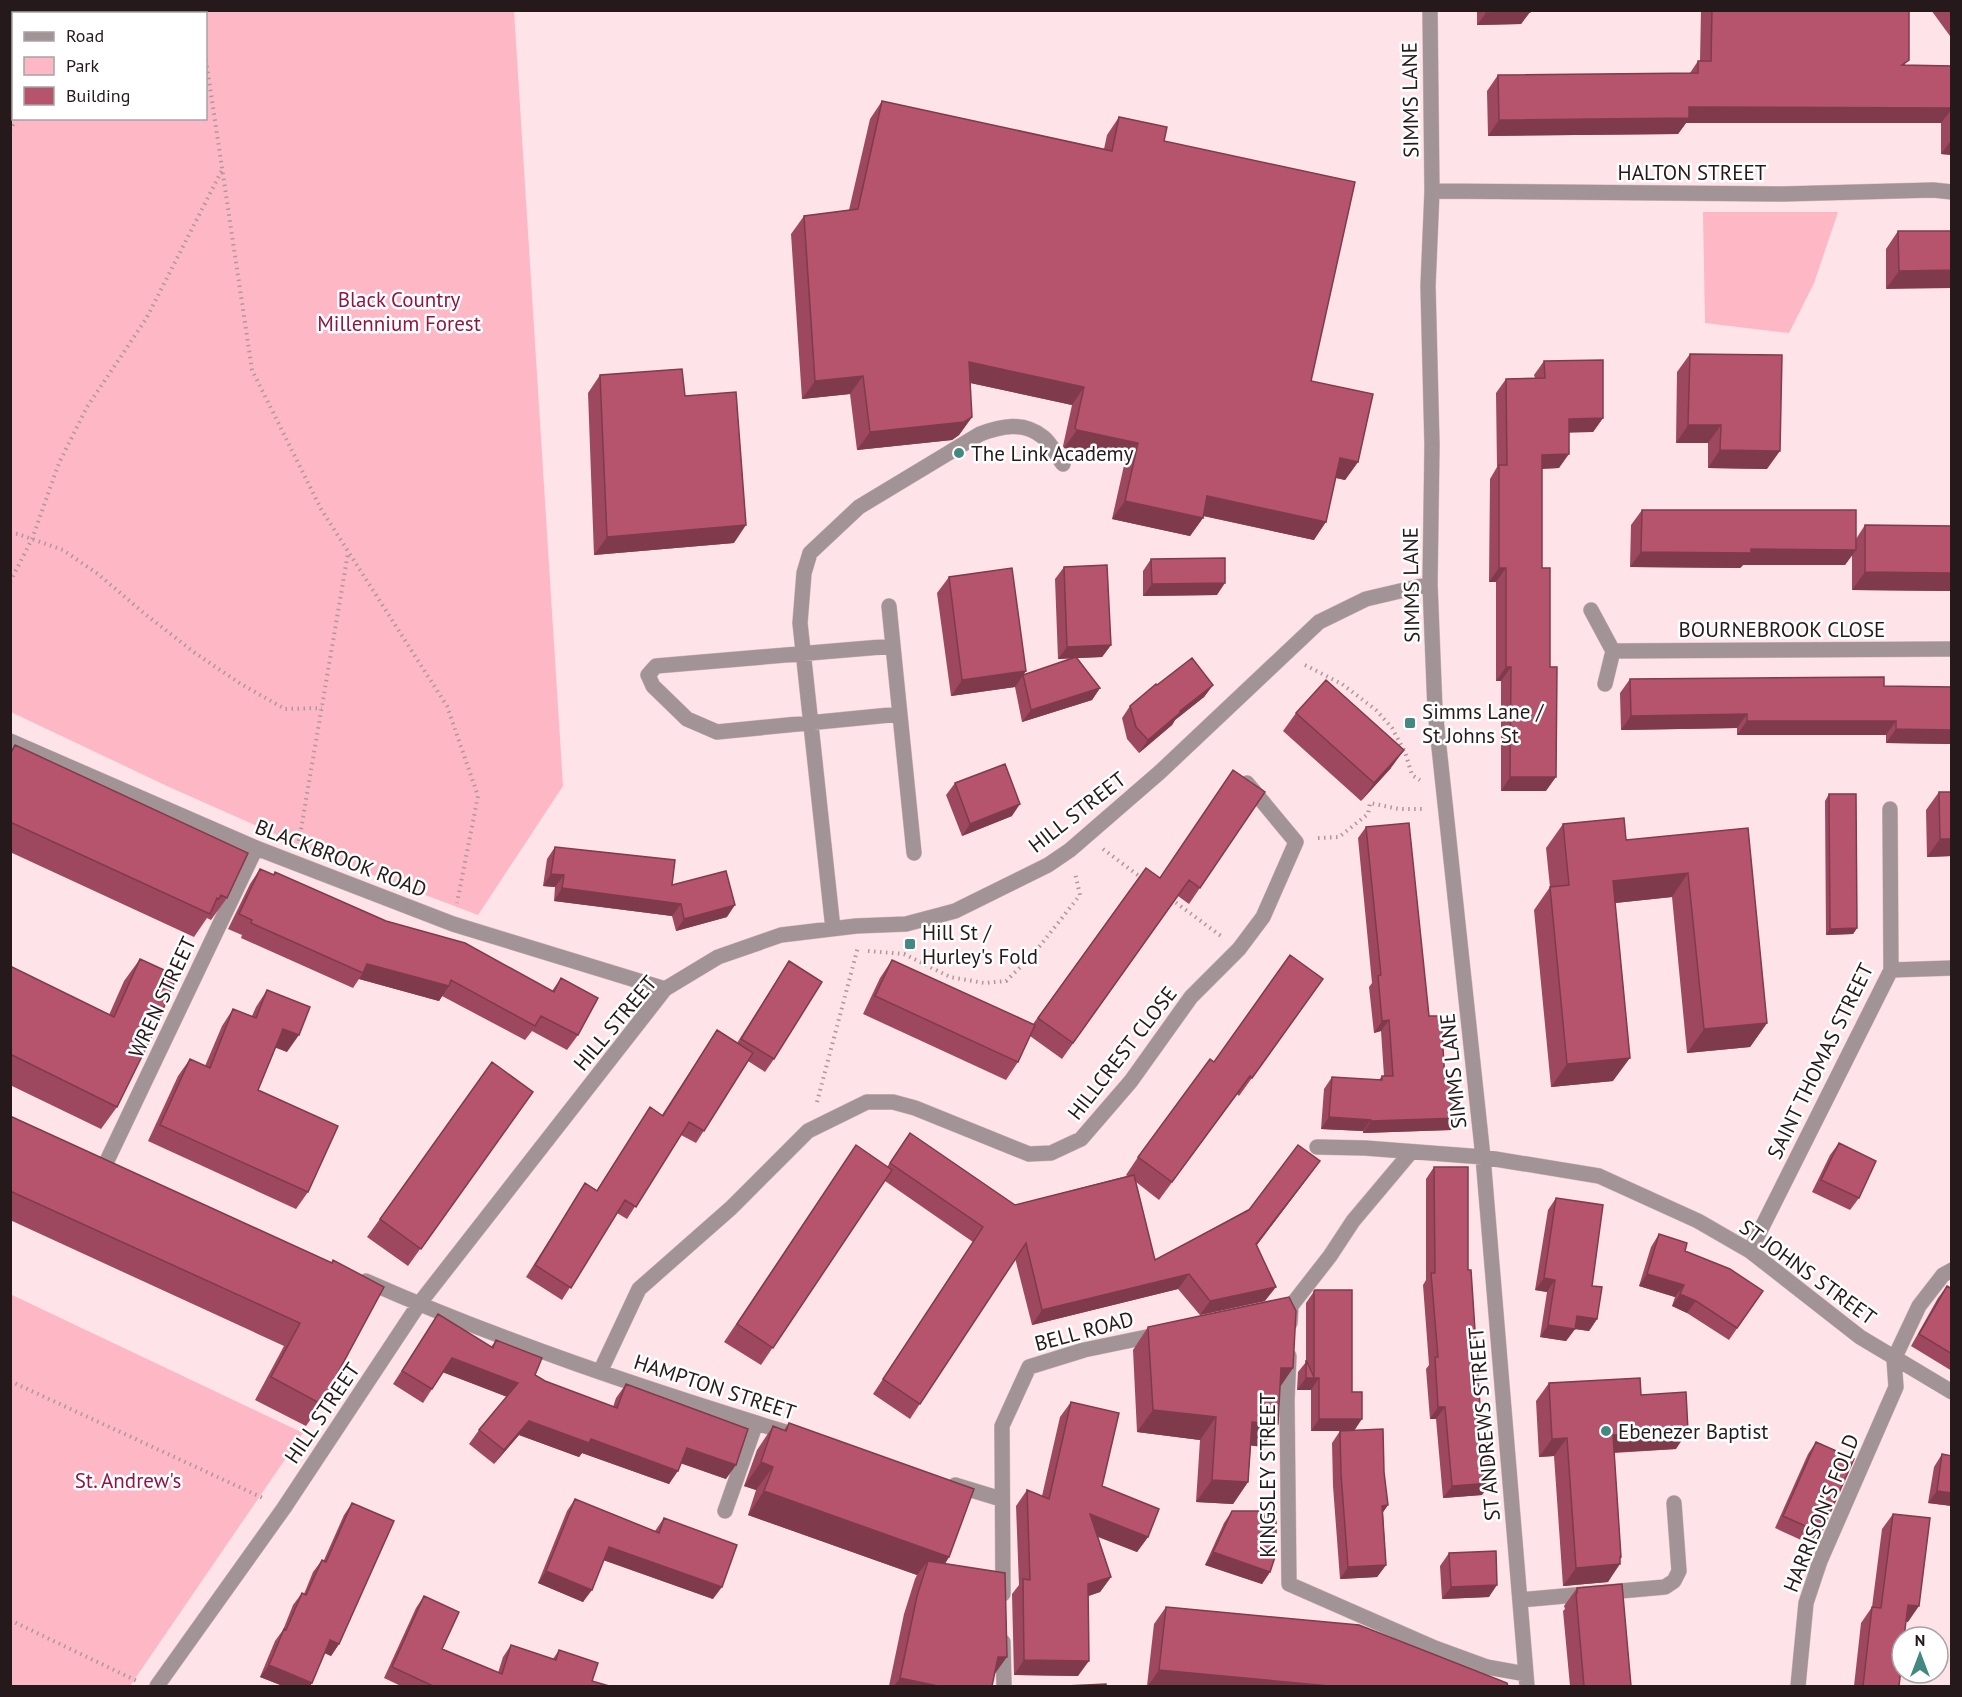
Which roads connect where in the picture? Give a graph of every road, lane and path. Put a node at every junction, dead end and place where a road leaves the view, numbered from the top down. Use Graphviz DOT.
graph roads {
  1 [pos="1430,10"];
  2 [pos="207,67"];
  3 [pos="222,169"];
  4 [pos="1432,191"];
  5 [pos="1952,192"];
  6 [pos="1063,464"];
  7 [pos="10,533"];
  8 [pos="32,539"];
  9 [pos="349,552"];
  10 [pos="10,582"];
  11 [pos="1430,584"];
  12 [pos="889,606"];
  13 [pos="1591,610"];
  14 [pos="893,646"];
  15 [pos="1952,648"];
  16 [pos="1613,651"];
  17 [pos="803,655"];
  18 [pos="1286,655"];
  19 [pos="1605,684"];
  20 [pos="322,708"];
  21 [pos="900,714"];
  22 [pos="811,722"];
  23 [pos="10,741"];
  24 [pos="1247,783"];
  25 [pos="1445,802"];
  26 [pos="1890,809"];
  27 [pos="1086,836"];
  28 [pos="1296,842"];
  29 [pos="256,848"];
  30 [pos="1070,850"];
  31 [pos="914,853"];
  32 [pos="295,863"];
  33 [pos="1143,879"];
  34 [pos="1162,893"];
  35 [pos="453,924"];
  36 [pos="856,926"];
  37 [pos="833,929"];
  38 [pos="1239,949"];
  39 [pos="858,950"];
  40 [pos="1952,968"];
  41 [pos="1891,970"];
  42 [pos="665,989"];
  43 [pos="808,1131"];
  44 [pos="1317,1147"];
  45 [pos="1410,1152"];
  46 [pos="1483,1157"];
  47 [pos="105,1165"];
  48 [pos="1750,1251"];
  49 [pos="1952,1270"];
  50 [pos="354,1275"];
  51 [pos="419,1304"];
  52 [pos="1291,1306"];
  53 [pos="1272,1310"];
  54 [pos="1177,1331"];
  55 [pos="1894,1359"];
  56 [pos="600,1372"];
  57 [pos="10,1381"];
  58 [pos="1952,1392"];
  59 [pos="756,1423"];
  60 [pos="812,1440"];
  61 [pos="945,1482"];
  62 [pos="1001,1499"];
  63 [pos="1674,1503"];
  64 [pos="284,1508"];
  65 [pos="725,1511"];
  66 [pos="1520,1600"];
  67 [pos="10,1620"];
  68 [pos="1526,1680"];
  69 [pos="138,1681"];
  70 [pos="157,1686"];
  71 [pos="1004,1686"];
  72 [pos="1798,1686"];
  1 -- 4 [label="street, SIMMS LANE"];
  2 -- 3 [label="path"];
  3 -- 8 [label="path"];
  3 -- 9 [label="path"];
  4 -- 5 [label="street, HALTON STREET"];
  4 -- 11 [label="street, SIMMS LANE"];
  6 -- 17 [label="street"];
  7 -- 8 [label="path"];
  8 -- 10 [label="path"];
  8 -- 20 [label="path"];
  9 -- 20 [label="path"];
  9 -- 35 [label="path"];
  11 -- 18 [label="street, HILL STREET"];
  11 -- 25 [label="street, SIMMS LANE"];
  12 -- 14 [label="street"];
  13 -- 16 [label="street"];
  14 -- 17 [label="street"];
  14 -- 21 [label="street"];
  15 -- 16 [label="street, BOURNEBROOK CLOSE"];
  16 -- 19 [label="street"];
  17 -- 22 [label="street"];
  17 -- 22 [label="street"];
  18 -- 25 [label="path"];
  18 -- 27 [label="street, HILL STREET"];
  20 -- 32 [label="path"];
  21 -- 22 [label="street"];
  21 -- 31 [label="street"];
  22 -- 37 [label="street"];
  23 -- 29 [label="street, BLACKBROOK ROAD"];
  24 -- 28 [label="street"];
  25 -- 28 [label="path"];
  25 -- 46 [label="street, SIMMS LANE"];
  26 -- 41 [label="street, SAINT THOMAS STREET"];
  27 -- 30 [label="street, HILL STREET"];
  27 -- 33 [label="path"];
  28 -- 38 [label="street, HILLCREST CLOSE"];
  29 -- 32 [label="street, BLACKBROOK ROAD"];
  29 -- 47 [label="street, WREN STREET"];
  30 -- 36 [label="street, HILL STREET"];
  30 -- 39 [label="path"];
  32 -- 35 [label="street, BLACKBROOK ROAD"];
  34 -- 38 [label="path"];
  35 -- 42 [label="street, BLACKBROOK ROAD"];
  36 -- 37 [label="street, HILL STREET"];
  36 -- 39 [label="path"];
  37 -- 42 [label="street, HILL STREET"];
  38 -- 43 [label="street, HILLCREST CLOSE"];
  39 -- 43 [label="path"];
  40 -- 41 [label="street"];
  41 -- 48 [label="street, SAINT THOMAS STREET"];
  42 -- 51 [label="street, HILL STREET"];
  43 -- 56 [label="street, HILLCREST CLOSE"];
  44 -- 45 [label="street, ST JOHNS STREET"];
  45 -- 46 [label="street, ST JOHNS STREET"];
  45 -- 52 [label="street"];
  46 -- 48 [label="street, ST JOHNS STREET"];
  46 -- 66 [label="street, ST ANDREWS STREET"];
  48 -- 55 [label="street, ST JOHNS STREET"];
  49 -- 55 [label="street"];
  50 -- 51 [label="street, HAMPTON STREET"];
  51 -- 56 [label="street, HAMPTON STREET"];
  51 -- 64 [label="street, HILL STREET"];
  52 -- 53 [label="street"];
  52 -- 68 [label="street, KINGSLEY STREET"];
  54 -- 62 [label="street, BELL ROAD"];
  55 -- 58 [label="street, ST JOHNS STREET"];
  55 -- 72 [label="street, HARRISON'S FOLD"];
  56 -- 59 [label="street, HAMPTON STREET"];
  57 -- 64 [label="path"];
  59 -- 60 [label="street, HAMPTON STREET"];
  59 -- 65 [label="street"];
  61 -- 62 [label="street"];
  62 -- 71 [label="street, BELL ROAD"];
  63 -- 66 [label="street"];
  64 -- 70 [label="street, HILL STREET"];
  66 -- 68 [label="street, ST ANDREWS STREET"];
  67 -- 69 [label="path"];
}
